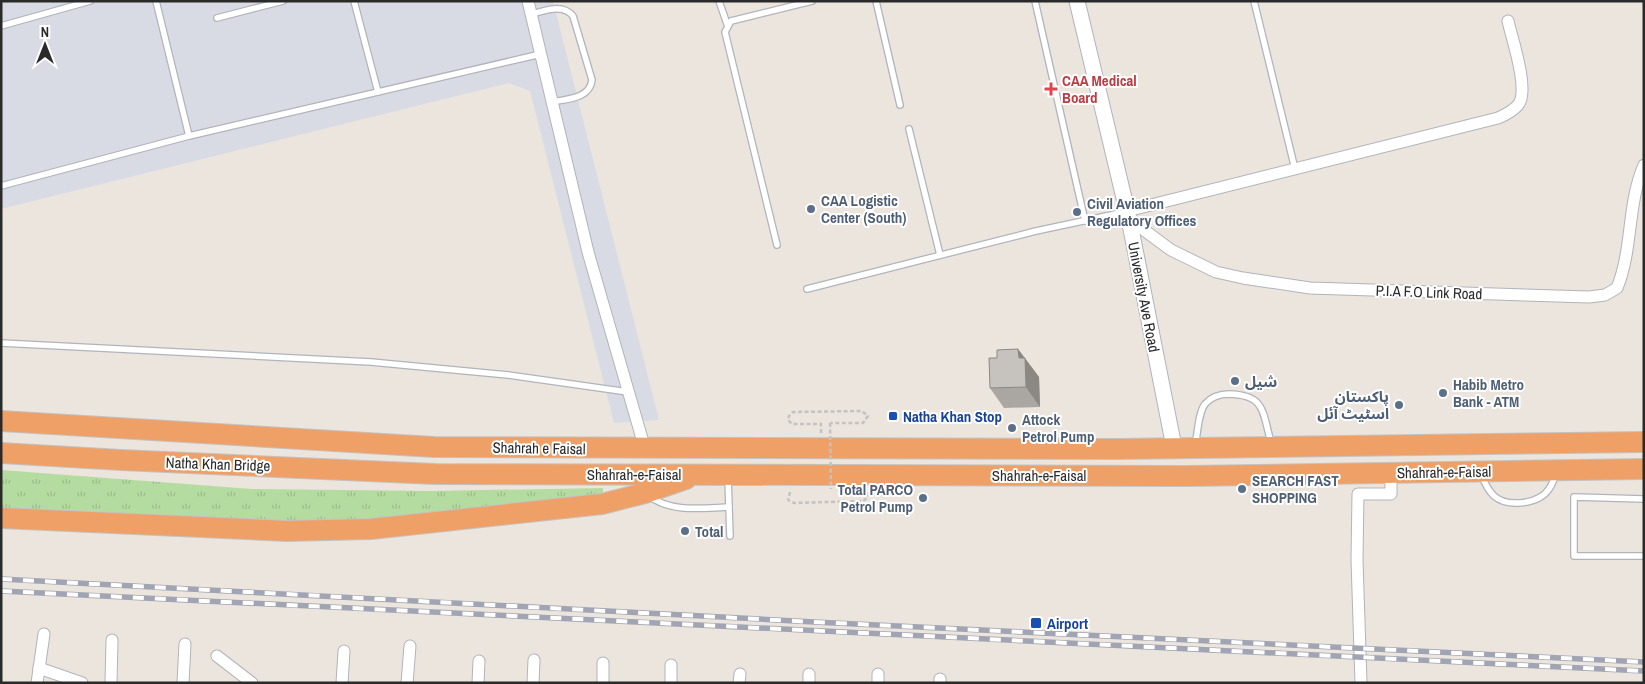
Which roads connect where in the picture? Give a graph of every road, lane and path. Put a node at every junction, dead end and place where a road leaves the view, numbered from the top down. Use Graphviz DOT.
graph roads {
  1 [pos="90,1"];
  2 [pos="156,1"];
  3 [pos="283,1"];
  4 [pos="354,1"];
  5 [pos="528,1"];
  6 [pos="718,1"];
  7 [pos="812,1"];
  8 [pos="876,1"];
  9 [pos="1035,1"];
  10 [pos="1077,1"];
  11 [pos="1254,1"];
  12 [pos="531,14"];
  13 [pos="217,18"];
  14 [pos="1508,21"];
  15 [pos="727,24"];
  16 [pos="1,26"];
  17 [pos="541,54"];
  18 [pos="378,92"];
  19 [pos="552,102"];
  20 [pos="900,105"];
  21 [pos="909,129"];
  22 [pos="189,136"];
  23 [pos="1644,165"];
  24 [pos="1295,169"];
  25 [pos="1,186"];
  26 [pos="1128,215"];
  27 [pos="1084,221"];
  28 [pos="777,245"];
  29 [pos="940,254"];
  30 [pos="807,290"];
  31 [pos="1,343"];
  32 [pos="628,392"];
  33 [pos="1,421"];
  34 [pos="1644,442"];
  35 [pos="1272,446"];
  36 [pos="434,447"];
  37 [pos="1174,447"];
  38 [pos="1195,447"];
  39 [pos="645,449"];
  40 [pos="821,449"];
  41 [pos="1,453"];
  42 [pos="1644,469"];
  43 [pos="1558,470"];
  44 [pos="1480,471"];
  45 [pos="1391,473"];
  46 [pos="435,474"];
  47 [pos="699,474"];
  48 [pos="728,474"];
  49 [pos="839,489"];
  50 [pos="863,489"];
  51 [pos="793,490"];
  52 [pos="646,493"];
  53 [pos="1644,499"];
  54 [pos="729,507"];
  55 [pos="1,518"];
  56 [pos="730,536"];
  57 [pos="1644,556"];
  58 [pos="44,634"];
  59 [pos="112,640"];
  60 [pos="185,644"];
  61 [pos="410,646"];
  62 [pos="344,651"];
  63 [pos="217,656"];
  64 [pos="534,660"];
  65 [pos="479,661"];
  66 [pos="603,663"];
  67 [pos="671,665"];
  68 [pos="39,668"];
  69 [pos="250,682"];
  70 [pos="36,683"];
  71 [pos="82,683"];
  72 [pos="111,683"];
  73 [pos="183,683"];
  74 [pos="342,683"];
  75 [pos="407,683"];
  76 [pos="478,683"];
  77 [pos="533,683"];
  78 [pos="603,683"];
  79 [pos="671,683"];
  80 [pos="1361,683"];
  1 -- 16 [label="lane"];
  2 -- 22 [label="lane"];
  3 -- 13 [label="lane"];
  4 -- 18 [label="lane"];
  5 -- 12 [label="street"];
  6 -- 15 [label="lane"];
  7 -- 15 [label="lane"];
  8 -- 20 [label="lane"];
  9 -- 27 [label="lane"];
  10 -- 26 [label="street, University Ave Road"];
  11 -- 24 [label="lane"];
  12 -- 17 [label="street"];
  12 -- 19 [label="lane"];
  14 -- 24 [label="street"];
  15 -- 28 [label="lane"];
  17 -- 18 [label="lane"];
  17 -- 19 [label="street"];
  18 -- 22 [label="lane"];
  19 -- 32 [label="street"];
  21 -- 29 [label="lane"];
  22 -- 25 [label="lane"];
  23 -- 26 [label="street, P.I.A F.O Link Road"];
  24 -- 26 [label="street"];
  26 -- 27 [label="lane"];
  26 -- 37 [label="street, University Ave Road"];
  27 -- 29 [label="lane"];
  29 -- 30 [label="lane"];
  31 -- 32 [label="lane"];
  32 -- 39 [label="street"];
  33 -- 36 [label="highway, Natha Khan Bridge"];
  34 -- 35 [label="highway, Shahrah-e-Faisal"];
  35 -- 38 [label="highway, Shahrah-e-Faisal"];
  35 -- 38 [label="lane"];
  36 -- 39 [label="highway, Shahrah e Faisal"];
  37 -- 38 [label="highway, Shahrah-e-Faisal"];
  37 -- 40 [label="highway, Shahrah-e-Faisal"];
  39 -- 40 [label="highway, Shahrah-e-Faisal"];
  40 -- 49 [label="path, bridge"];
  41 -- 46 [label="highway, Natha Khan Bridge"];
  42 -- 43 [label="highway, Shahrah-e-Faisal"];
  43 -- 44 [label="highway, Shahrah-e-Faisal"];
  43 -- 44 [label="lane"];
  44 -- 45 [label="highway, Shahrah-e-Faisal"];
  45 -- 48 [label="highway, Shahrah-e-Faisal"];
  45 -- 80 [label="street"];
  46 -- 47 [label="highway, Shahrah-e-Faisal"];
  47 -- 48 [label="highway, Shahrah-e-Faisal"];
  47 -- 52 [label="highway"];
  48 -- 54 [label="lane"];
  50 -- 51 [label="path"];
  52 -- 54 [label="lane"];
  52 -- 55 [label="highway"];
  53 -- 57 [label="lane"];
  54 -- 56 [label="lane"];
  58 -- 68 [label="street"];
  59 -- 72 [label="street"];
  60 -- 73 [label="street"];
  61 -- 75 [label="street"];
  62 -- 74 [label="street"];
  63 -- 69 [label="street"];
  64 -- 77 [label="street"];
  65 -- 76 [label="street"];
  66 -- 78 [label="street"];
  67 -- 79 [label="street"];
  68 -- 70 [label="street"];
  68 -- 71 [label="street"];
}
